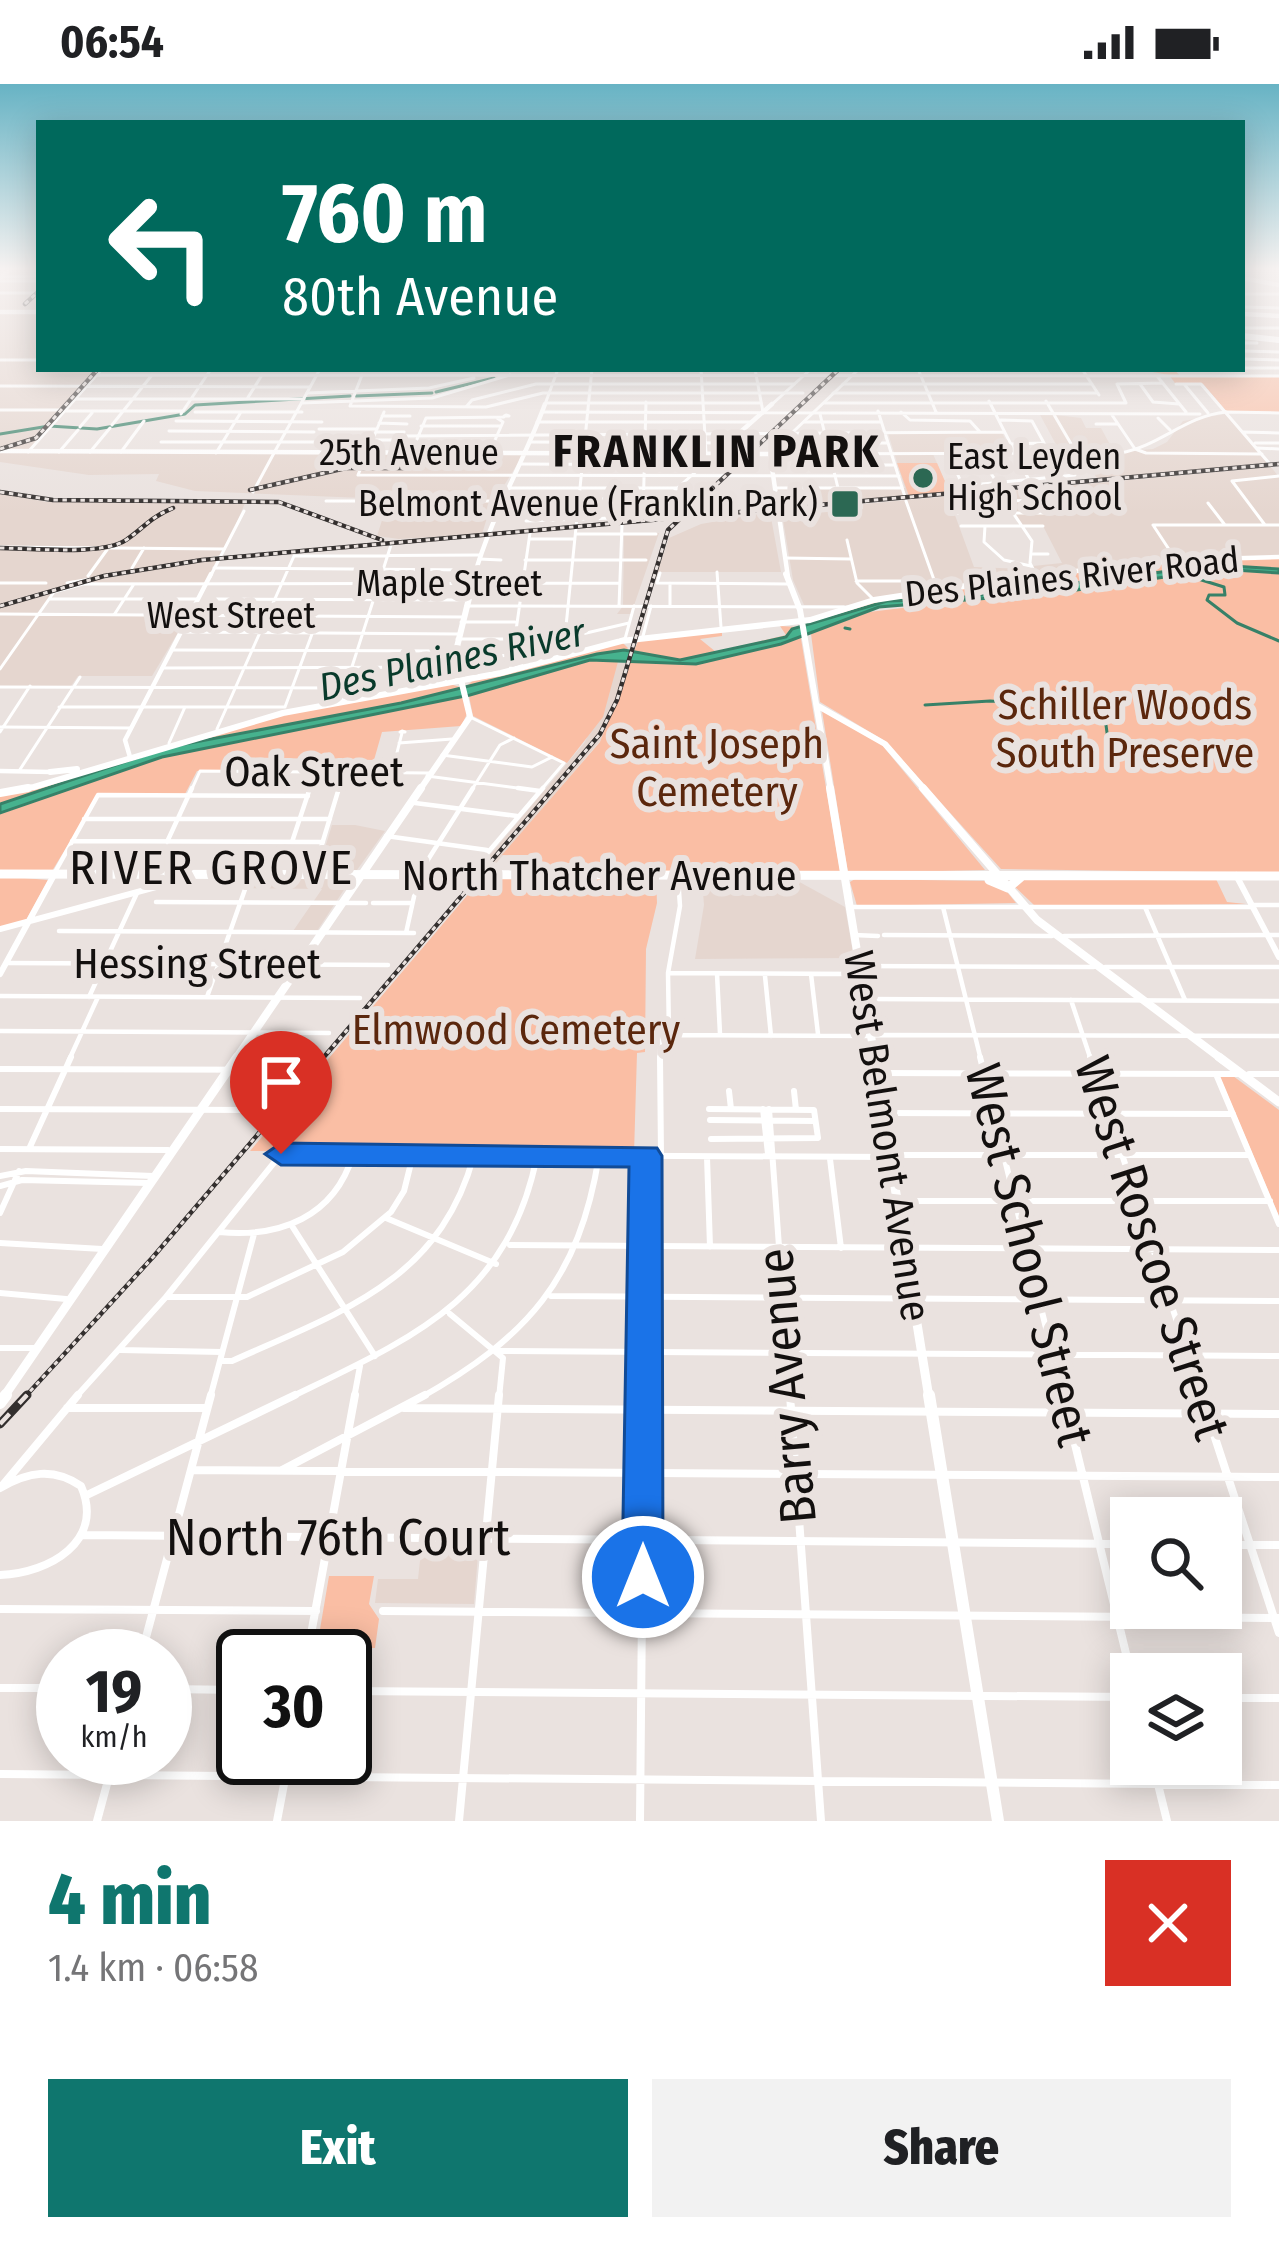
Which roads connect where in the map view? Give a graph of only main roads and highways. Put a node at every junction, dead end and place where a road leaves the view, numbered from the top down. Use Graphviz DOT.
graph roads {
  1 [pos="557,372"];
  2 [pos="808,372"];
  3 [pos="0,452"];
  4 [pos="526,453"];
  5 [pos="717,453"];
  6 [pos="770,454"];
  7 [pos="1279,557"];
  8 [pos="870,601"];
  9 [pos="803,624"];
  10 [pos="464,688"];
  11 [pos="817,705"];
  12 [pos="129,756"];
  13 [pos="102,764"];
  14 [pos="50,772"];
  15 [pos="81,772"];
  16 [pos="0,794"];
  17 [pos="989,865"];
  18 [pos="0,874"];
  19 [pos="360,874"];
  20 [pos="976,876"];
  21 [pos="998,876"];
  22 [pos="1023,876"];
  23 [pos="1278,876"];
  24 [pos="844,877"];
  25 [pos="1007,888"];
  26 [pos="1279,1102"];
  27 [pos="0,1402"];
  28 [pos="998,1821"];
  1 -- 4 [label="main road"];
  2 -- 5 [label="main road"];
  3 -- 4 [label="main road, 25th Avenue"];
  4 -- 5 [label="main road, 25th Avenue"];
  4 -- 10 [label="main road"];
  5 -- 6 [label="main road, 25th Avenue"];
  6 -- 9 [label="main road, West Belmont Avenue"];
  7 -- 8 [label="main road, Des Plaines River Road"];
  8 -- 9 [label="main road, Des Plaines River Road"];
  8 -- 9 [label="main road, Des Plaines River Road"];
  9 -- 10 [label="main road, Des Plaines River Road"];
  9 -- 11 [label="main road, West Belmont Avenue"];
  10 -- 12 [label="main road, Des Plaines River Road"];
  10 -- 19 [label="main road"];
  11 -- 17 [label="main road"];
  11 -- 24 [label="main road, West Belmont Avenue"];
  12 -- 13 [label="main road, Des Plaines River Road"];
  12 -- 15 [label="main road, Des Plaines River Road"];
  13 -- 14 [label="main road"];
  13 -- 15 [label="main road, Des Plaines River Road"];
  15 -- 16 [label="main road, Des Plaines River Road"];
  17 -- 20 [label="main road"];
  17 -- 21 [label="main road"];
  17 -- 22 [label="main road"];
  18 -- 19 [label="main road, North Thatcher Avenue"];
  19 -- 24 [label="main road, North Thatcher Avenue"];
  19 -- 27 [label="main road"];
  20 -- 21 [label="main road, North Thatcher Avenue"];
  20 -- 24 [label="main road, North Thatcher Avenue"];
  20 -- 25 [label="main road"];
  21 -- 22 [label="main road, North Thatcher Avenue"];
  21 -- 25 [label="main road"];
  22 -- 23 [label="main road, North Thatcher Avenue"];
  22 -- 25 [label="main road"];
  24 -- 28 [label="main road, West Belmont Avenue"];
  25 -- 26 [label="main road"];
}
